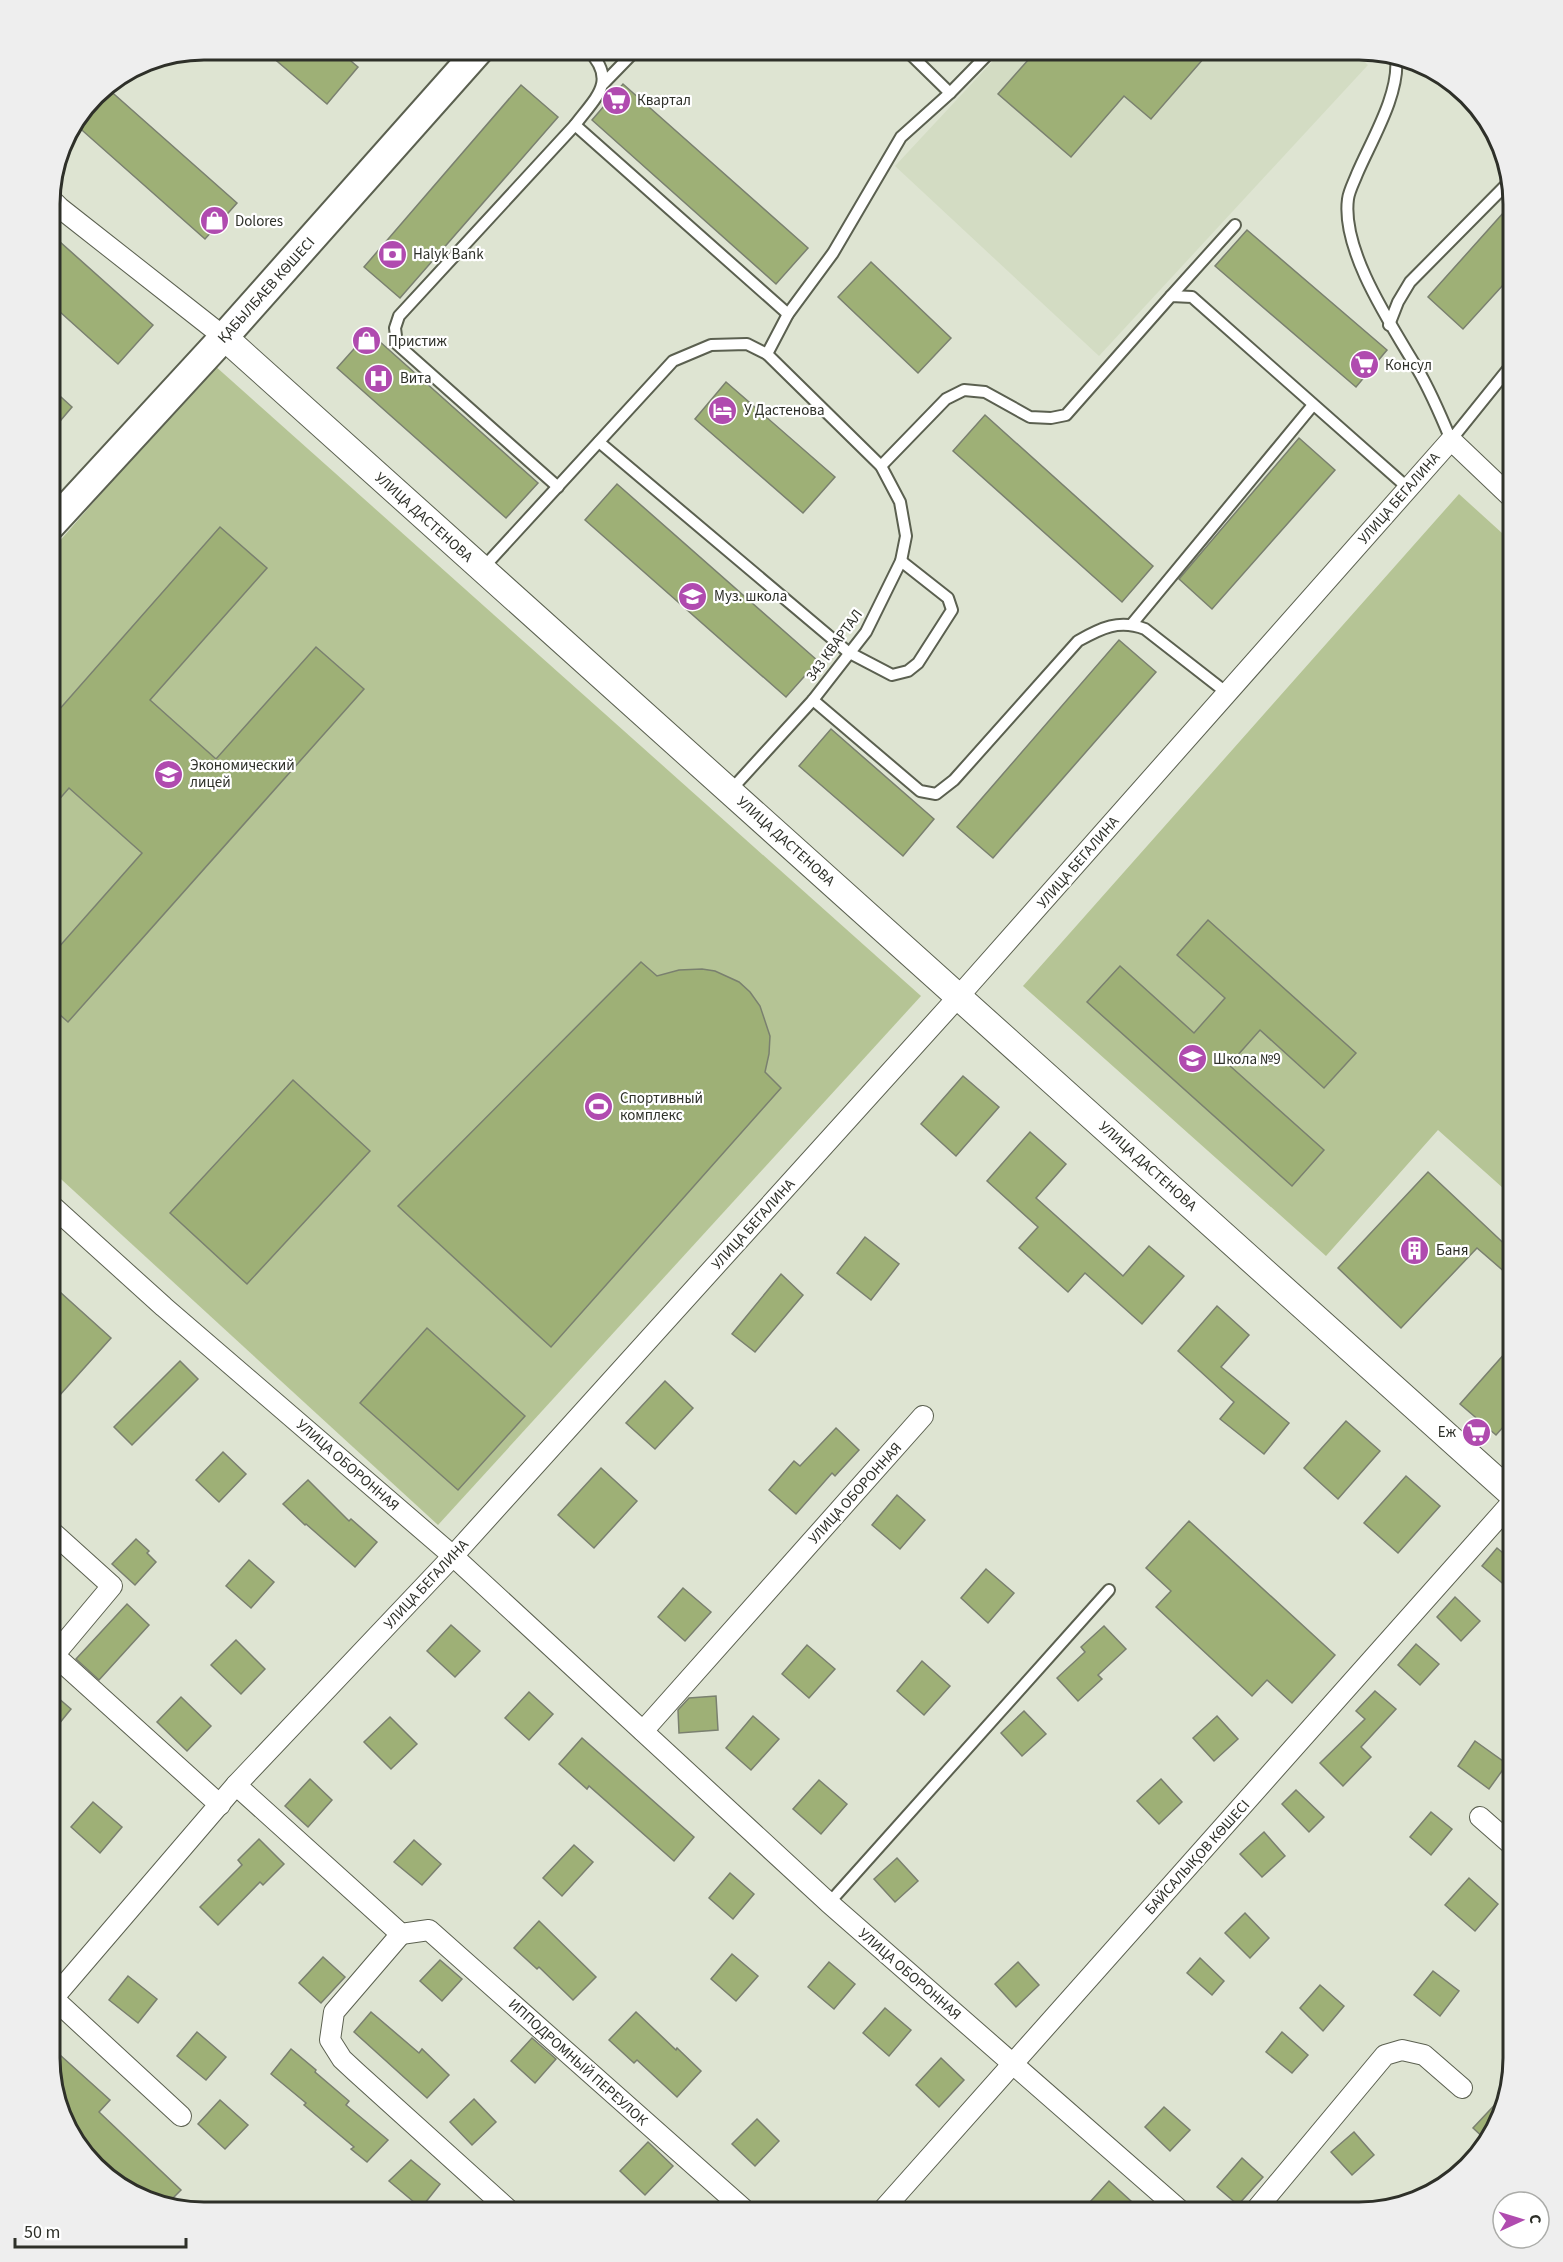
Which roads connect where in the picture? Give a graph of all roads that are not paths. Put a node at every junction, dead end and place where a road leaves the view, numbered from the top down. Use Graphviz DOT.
graph roads {
  1 [pos="470,60"];
  2 [pos="596,60"];
  3 [pos="626,60"];
  4 [pos="916,60"];
  5 [pos="982,60"];
  6 [pos="1397,66"];
  7 [pos="603,84"];
  8 [pos="950,93"];
  9 [pos="575,125"];
  10 [pos="1502,189"];
  11 [pos="60,212"];
  12 [pos="1235,225"];
  13 [pos="1171,296"];
  14 [pos="788,314"];
  15 [pos="1389,325"];
  16 [pos="224,337"];
  17 [pos="767,354"];
  18 [pos="1503,376"];
  19 [pos="1313,405"];
  20 [pos="1450,440"];
  21 [pos="599,442"];
  22 [pos="881,466"];
  23 [pos="558,487"];
  24 [pos="1408,488"];
  25 [pos="1503,490"];
  26 [pos="60,515"];
  27 [pos="901,561"];
  28 [pos="482,568"];
  29 [pos="1131,624"];
  30 [pos="848,652"];
  31 [pos="1227,693"];
  32 [pos="813,700"];
  33 [pos="730,791"];
  34 [pos="960,996"];
  35 [pos="60,1213"];
  36 [pos="923,1416"];
  37 [pos="1503,1485"];
  38 [pos="1503,1513"];
  39 [pos="60,1539"];
  40 [pos="453,1556"];
  41 [pos="1109,1590"];
  42 [pos="60,1648"];
  43 [pos="60,1664"];
  44 [pos="643,1731"];
  45 [pos="236,1785"];
  46 [pos="220,1805"];
  47 [pos="1480,1817"];
  48 [pos="1503,1837"];
  49 [pos="829,1903"];
  50 [pos="401,1935"];
  51 [pos="60,1990"];
  52 [pos="60,2008"];
  53 [pos="1014,2064"];
  54 [pos="1462,2088"];
  55 [pos="181,2116"];
  56 [pos="500,2202"];
  57 [pos="736,2202"];
  58 [pos="890,2202"];
  59 [pos="1171,2202"];
  60 [pos="1262,2202"];
  1 -- 16 [label="main road, ҚАБЫЛБАЕВ КӨШЕСІ"];
  2 -- 7 [label="lane"];
  3 -- 7 [label="lane"];
  4 -- 8 [label="lane"];
  5 -- 8 [label="lane"];
  6 -- 15 [label="lane"];
  7 -- 9 [label="lane"];
  8 -- 14 [label="lane"];
  9 -- 14 [label="lane"];
  9 -- 23 [label="lane"];
  10 -- 15 [label="lane"];
  11 -- 16 [label="street, УЛИЦА ДАСТЕНОВА"];
  12 -- 13 [label="lane"];
  13 -- 19 [label="lane"];
  13 -- 22 [label="lane"];
  14 -- 17 [label="lane"];
  15 -- 20 [label="lane"];
  16 -- 26 [label="main road, ҚАБЫЛБАЕВ КӨШЕСІ"];
  16 -- 28 [label="street, УЛИЦА ДАСТЕНОВА"];
  17 -- 21 [label="lane, 343 КВАРТАЛ"];
  17 -- 22 [label="lane, 343 КВАРТАЛ"];
  18 -- 20 [label="lane"];
  19 -- 24 [label="lane"];
  19 -- 29 [label="lane"];
  20 -- 24 [label="street, УЛИЦА БЕГАЛИНА"];
  20 -- 25 [label="street"];
  21 -- 23 [label="lane"];
  21 -- 30 [label="lane"];
  22 -- 27 [label="lane, 343 КВАРТАЛ"];
  23 -- 28 [label="lane"];
  24 -- 31 [label="street, УЛИЦА БЕГАЛИНА"];
  27 -- 30 [label="lane, 343 КВАРТАЛ"];
  27 -- 30 [label="lane"];
  28 -- 33 [label="street, УЛИЦА ДАСТЕНОВА"];
  29 -- 31 [label="lane"];
  29 -- 32 [label="lane"];
  30 -- 32 [label="lane, 343 КВАРТАЛ"];
  31 -- 34 [label="street, УЛИЦА БЕГАЛИНА"];
  32 -- 33 [label="lane, 343 КВАРТАЛ"];
  33 -- 34 [label="street, УЛИЦА ДАСТЕНОВА"];
  34 -- 37 [label="street, УЛИЦА ДАСТЕНОВА"];
  34 -- 40 [label="street, УЛИЦА БЕГАЛИНА"];
  35 -- 40 [label="street, УЛИЦА ОБОРОННАЯ"];
  36 -- 44 [label="street, УЛИЦА ОБОРОННАЯ"];
  38 -- 53 [label="street, БАЙСАЛЫҚОВ КӨШЕСІ"];
  39 -- 42 [label="street"];
  40 -- 44 [label="street, УЛИЦА ОБОРОННАЯ"];
  40 -- 45 [label="street, УЛИЦА БЕГАЛИНА"];
  41 -- 49 [label="lane"];
  43 -- 46 [label="street"];
  44 -- 49 [label="street, УЛИЦА ОБОРОННАЯ"];
  45 -- 46 [label="street, УЛИЦА БЕГАЛИНА"];
  45 -- 50 [label="street"];
  46 -- 51 [label="street, УЛИЦА БЕГАЛИНА"];
  47 -- 48 [label="street"];
  49 -- 53 [label="street, УЛИЦА ОБОРОННАЯ"];
  50 -- 56 [label="street"];
  50 -- 57 [label="street, ИППОДРОМНЫЙ ПЕРЕУЛОК"];
  52 -- 55 [label="street"];
  53 -- 58 [label="street, БАЙСАЛЫҚОВ КӨШЕСІ"];
  53 -- 59 [label="street, УЛИЦА ОБОРОННАЯ"];
  54 -- 60 [label="street"];
}
